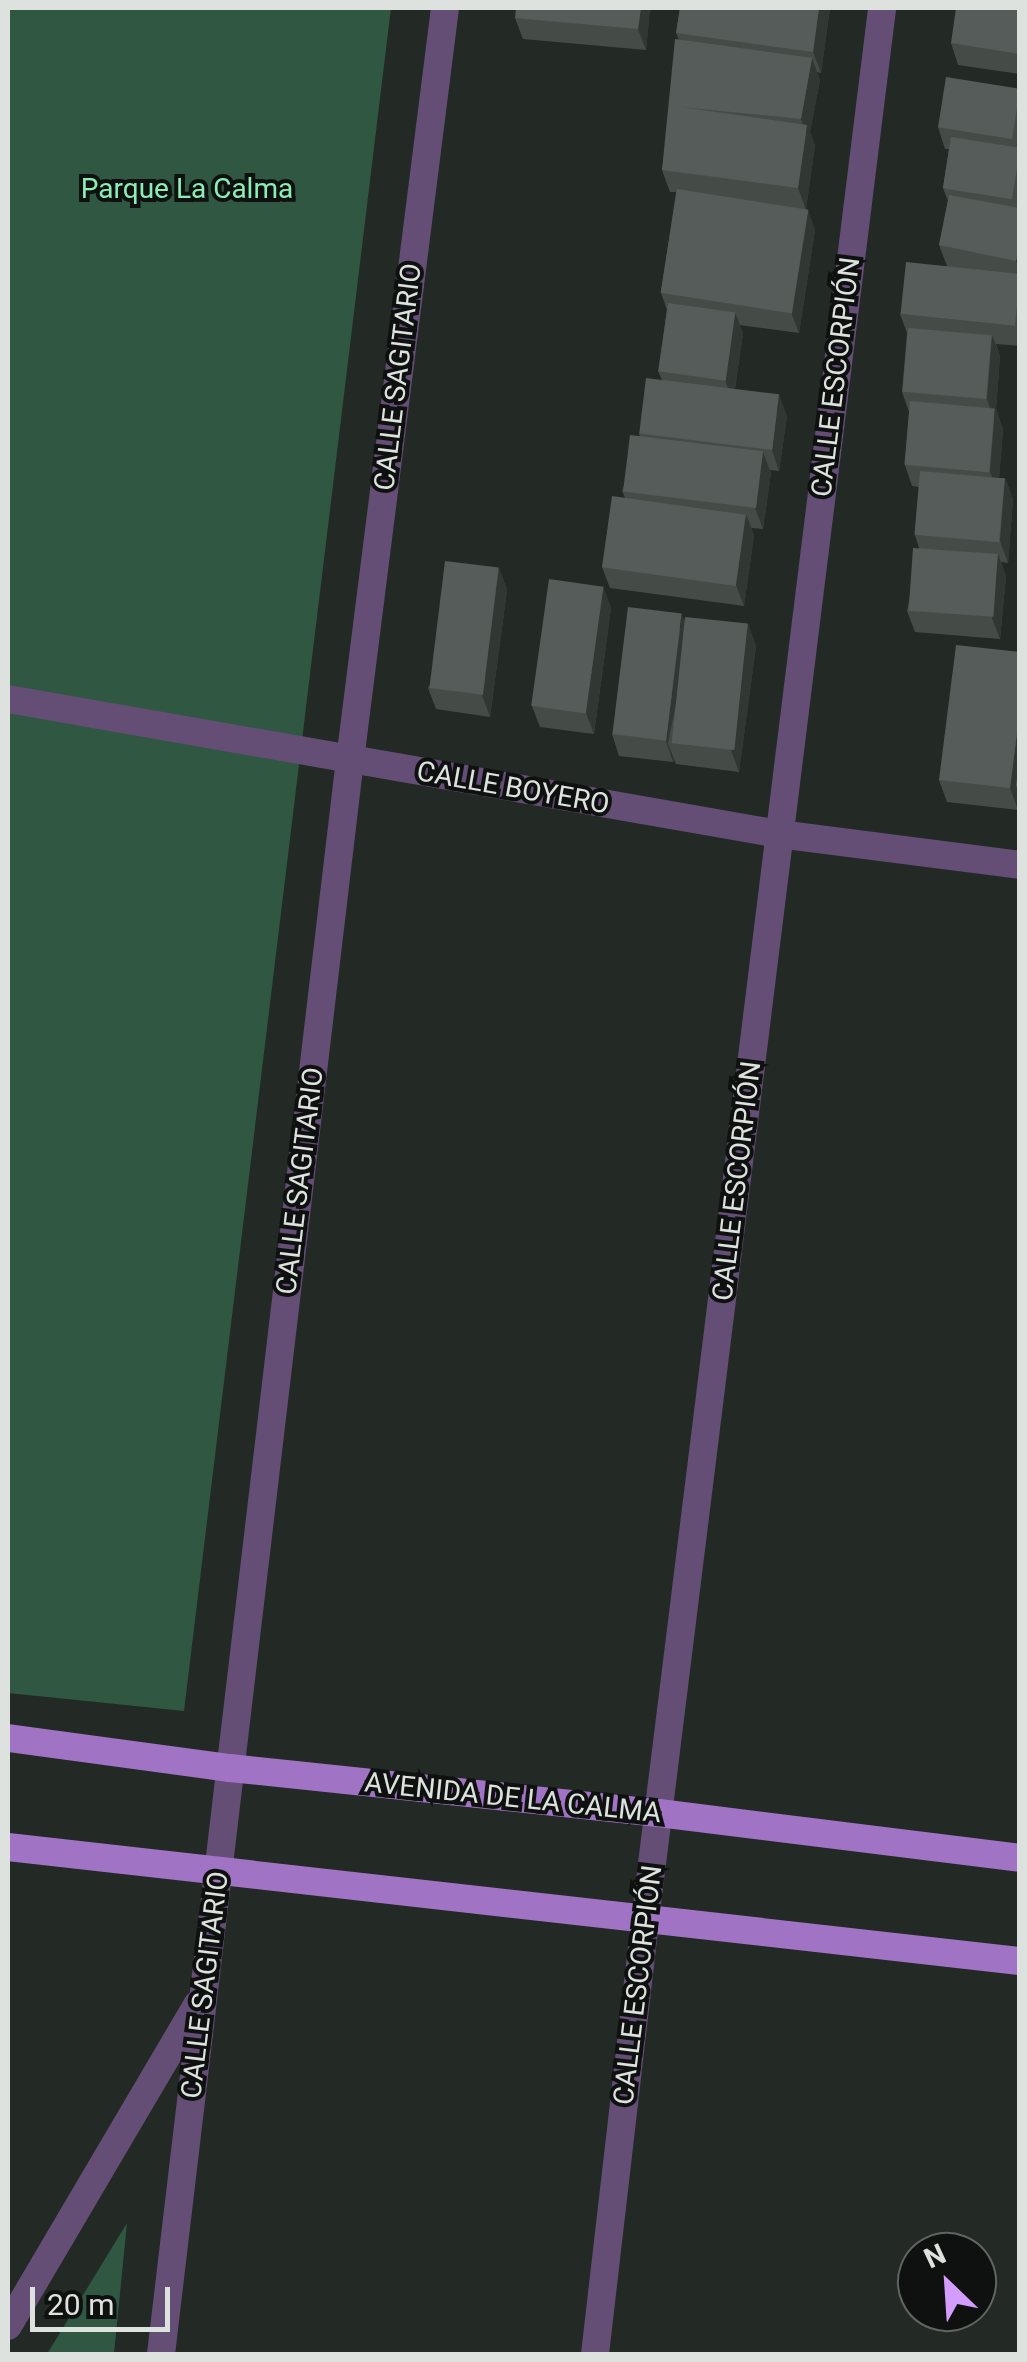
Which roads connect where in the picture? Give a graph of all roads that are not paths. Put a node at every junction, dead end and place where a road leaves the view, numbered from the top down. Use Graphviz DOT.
graph roads {
  1 [pos="445,8"];
  2 [pos="882,8"];
  3 [pos="8,699"];
  4 [pos="350,760"];
  5 [pos="780,834"];
  6 [pos="1020,865"];
  7 [pos="8,1738"];
  8 [pos="230,1768"];
  9 [pos="658,1813"];
  10 [pos="8,1847"];
  11 [pos="1020,1858"];
  12 [pos="219,1872"];
  13 [pos="645,1920"];
  14 [pos="1020,1961"];
  15 [pos="203,1995"];
  16 [pos="8,2326"];
  17 [pos="162,2354"];
  18 [pos="596,2354"];
  1 -- 4 [label="street, CALLE SAGITARIO"];
  2 -- 5 [label="street, CALLE ESCORPIÓN"];
  3 -- 4 [label="street, CALLE BOYERO"];
  4 -- 5 [label="street, CALLE BOYERO"];
  4 -- 8 [label="street, CALLE SAGITARIO"];
  5 -- 6 [label="street, CALLE BOYERO"];
  5 -- 9 [label="street, CALLE ESCORPIÓN"];
  7 -- 8 [label="main road, AVENIDA DE LA CALMA"];
  8 -- 9 [label="main road, AVENIDA DE LA CALMA"];
  8 -- 12 [label="street, CALLE SAGITARIO"];
  9 -- 11 [label="main road, AVENIDA DE LA CALMA"];
  9 -- 13 [label="street, CALLE ESCORPIÓN"];
  10 -- 12 [label="main road"];
  12 -- 13 [label="main road"];
  12 -- 15 [label="street, CALLE SAGITARIO"];
  13 -- 14 [label="main road"];
  13 -- 18 [label="street, CALLE ESCORPIÓN"];
  15 -- 16 [label="street"];
  15 -- 17 [label="street, CALLE SAGITARIO"];
}
